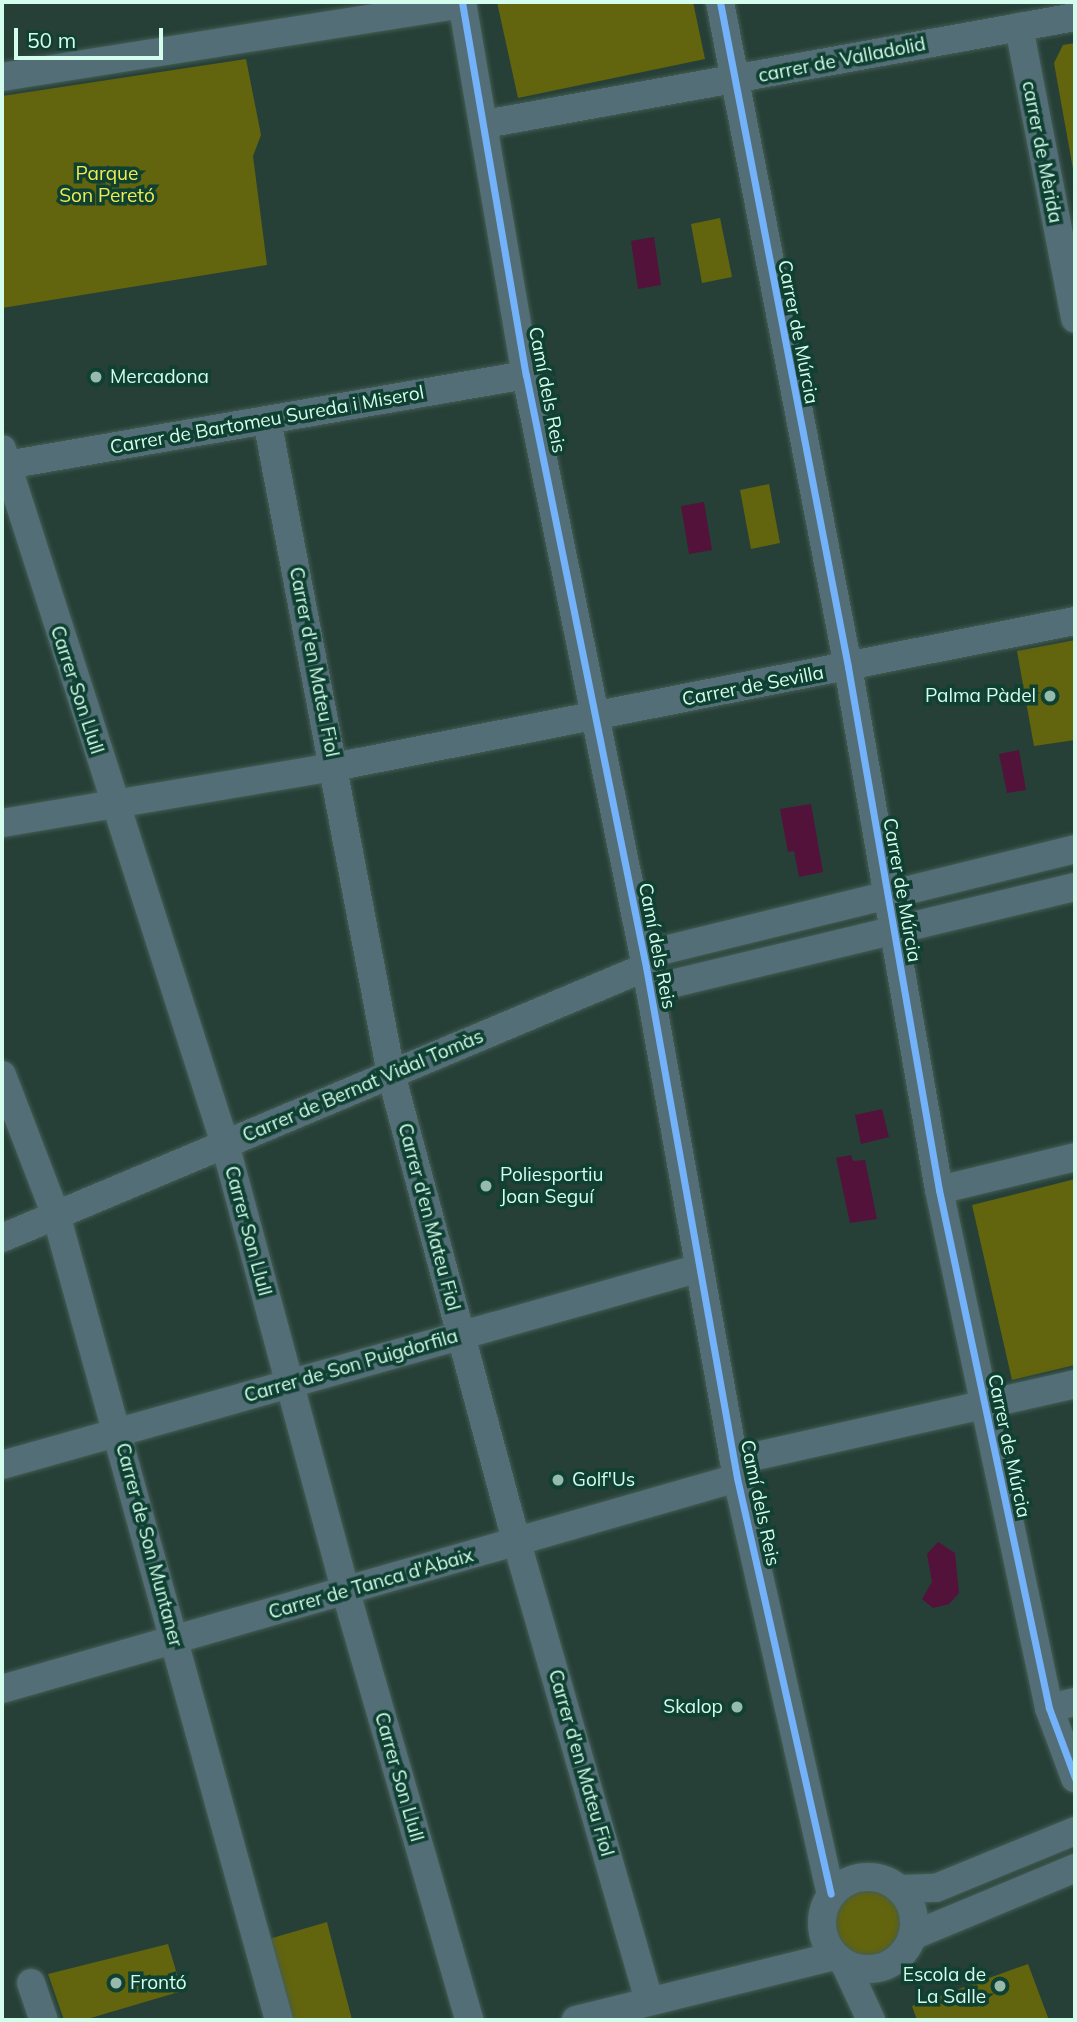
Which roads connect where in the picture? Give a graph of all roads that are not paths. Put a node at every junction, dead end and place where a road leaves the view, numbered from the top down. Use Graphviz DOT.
graph roads {
  1 [pos="720,2"];
  2 [pos="462,3"];
  3 [pos="1075,17"];
  4 [pos="1019,27"];
  5 [pos="2,77"];
  6 [pos="733,80"];
  7 [pos="485,124"];
  8 [pos="1075,319"];
  9 [pos="526,375"];
  10 [pos="267,420"];
  11 [pos="4,457"];
  12 [pos="1075,621"];
  13 [pos="848,667"];
  14 [pos="596,717"];
  15 [pos="334,767"];
  16 [pos="114,804"];
  17 [pos="2,823"];
  18 [pos="1075,849"];
  19 [pos="1075,887"];
  20 [pos="887,893"];
  21 [pos="894,932"];
  22 [pos="647,970"];
  23 [pos="391,1074"];
  24 [pos="2,1075"];
  25 [pos="225,1144"];
  26 [pos="1075,1157"];
  27 [pos="939,1190"];
  28 [pos="57,1218"];
  29 [pos="2,1238"];
  30 [pos="700,1268"];
  31 [pos="460,1336"];
  32 [pos="289,1383"];
  33 [pos="1075,1384"];
  34 [pos="985,1405"];
  35 [pos="120,1433"];
  36 [pos="2,1465"];
  37 [pos="736,1469"];
  38 [pos="517,1543"];
  39 [pos="345,1590"];
  40 [pos="174,1642"];
  41 [pos="2,1686"];
  42 [pos="1062,1705"];
  43 [pos="1075,1778"];
  44 [pos="1075,1832"];
  45 [pos="824,1849"];
  46 [pos="1075,1868"];
  47 [pos="862,1877"];
  48 [pos="899,1889"];
  49 [pos="831,1894"];
  50 [pos="821,1923"];
  51 [pos="912,1936"];
  52 [pos="840,1960"];
  53 [pos="789,1964"];
  54 [pos="888,1965"];
  55 [pos="31,1983"];
  56 [pos="649,2000"];
  57 [pos="868,2012"];
  58 [pos="44,2020"];
  59 [pos="279,2020"];
  60 [pos="469,2020"];
  61 [pos="576,2020"];
  1 -- 6 [label="street, Carrer de Múrcia"];
  2 -- 5 [label="street"];
  2 -- 7 [label="street, Camí dels Reis"];
  3 -- 4 [label="street, carrer de Valladolid"];
  4 -- 6 [label="street, carrer de Valladolid"];
  4 -- 8 [label="street, carrer de Mèrida"];
  6 -- 7 [label="street, carrer de Valladolid"];
  6 -- 13 [label="street, Carrer de Múrcia"];
  7 -- 9 [label="street, Camí dels Reis"];
  9 -- 10 [label="street, Carrer de Bartomeu Sureda i Miserol"];
  9 -- 14 [label="street, Camí dels Reis"];
  10 -- 11 [label="street, Carrer de Bartomeu Sureda i Miserol"];
  10 -- 15 [label="street, Carrer d'en Mateu Fiol"];
  11 -- 16 [label="street, Carrer Son Llull"];
  12 -- 13 [label="street, Carrer de Sevilla"];
  13 -- 14 [label="street, Carrer de Sevilla"];
  13 -- 20 [label="street, Carrer de Múrcia"];
  14 -- 15 [label="street, Carrer de Sevilla"];
  14 -- 22 [label="street, Camí dels Reis"];
  15 -- 16 [label="street, Carrer de Sevilla"];
  15 -- 23 [label="street, Carrer d'en Mateu Fiol"];
  16 -- 17 [label="street, Carrer de Sevilla"];
  16 -- 25 [label="street, Carrer Son Llull"];
  18 -- 20 [label="street"];
  19 -- 21 [label="street"];
  20 -- 21 [label="street, Carrer de Múrcia"];
  20 -- 22 [label="street"];
  21 -- 22 [label="street"];
  21 -- 27 [label="street, Carrer de Múrcia"];
  22 -- 23 [label="street, Carrer de Bernat Vidal Tomàs"];
  22 -- 30 [label="street, Camí dels Reis"];
  23 -- 25 [label="street, Carrer de Bernat Vidal Tomàs"];
  23 -- 31 [label="street, Carrer d'en Mateu Fiol"];
  24 -- 28 [label="street, Carrer de Son Muntaner"];
  25 -- 28 [label="street, Carrer de Bernat Vidal Tomàs"];
  25 -- 32 [label="street, Carrer Son Llull"];
  26 -- 27 [label="street"];
  27 -- 34 [label="street, Carrer de Múrcia"];
  28 -- 29 [label="street, Carrer de Bernat Vidal Tomàs"];
  28 -- 35 [label="street, Carrer de Son Muntaner"];
  30 -- 31 [label="street, Carrer de Son Puigdorfila"];
  30 -- 37 [label="street, Camí dels Reis"];
  31 -- 32 [label="street, Carrer de Son Puigdorfila"];
  31 -- 38 [label="street, Carrer d'en Mateu Fiol"];
  32 -- 35 [label="street, Carrer de Son Puigdorfila"];
  32 -- 39 [label="street, Carrer Son Llull"];
  33 -- 34 [label="street, Carrer de Tanca d'Abaix"];
  34 -- 37 [label="street, Carrer de Tanca d'Abaix"];
  34 -- 42 [label="street, Carrer de Múrcia"];
  35 -- 36 [label="street, Carrer de Son Puigdorfila"];
  35 -- 40 [label="street, Carrer de Son Muntaner"];
  37 -- 38 [label="street, Carrer de Tanca d'Abaix"];
  37 -- 45 [label="street, Camí dels Reis"];
  38 -- 39 [label="street, Carrer de Tanca d'Abaix"];
  38 -- 56 [label="street, Carrer d'en Mateu Fiol"];
  39 -- 40 [label="street, Carrer de Tanca d'Abaix"];
  39 -- 60 [label="street, Carrer Son Llull"];
  40 -- 41 [label="street, Carrer de Tanca d'Abaix"];
  40 -- 59 [label="street, Carrer de Son Muntaner"];
  42 -- 43 [label="street, Carrer de Múrcia"];
  44 -- 48 [label="street"];
  45 -- 47 [label="street"];
  45 -- 49 [label="street, Camí dels Reis"];
  46 -- 51 [label="street"];
  47 -- 48 [label="street"];
  47 -- 49 [label="street"];
  48 -- 51 [label="street"];
  49 -- 50 [label="street"];
  50 -- 52 [label="street"];
  50 -- 53 [label="street"];
  51 -- 54 [label="street"];
  52 -- 53 [label="street"];
  52 -- 54 [label="street"];
  52 -- 57 [label="street"];
  53 -- 56 [label="street"];
  54 -- 57 [label="street"];
  55 -- 58 [label="street"];
  56 -- 61 [label="street"];
}
